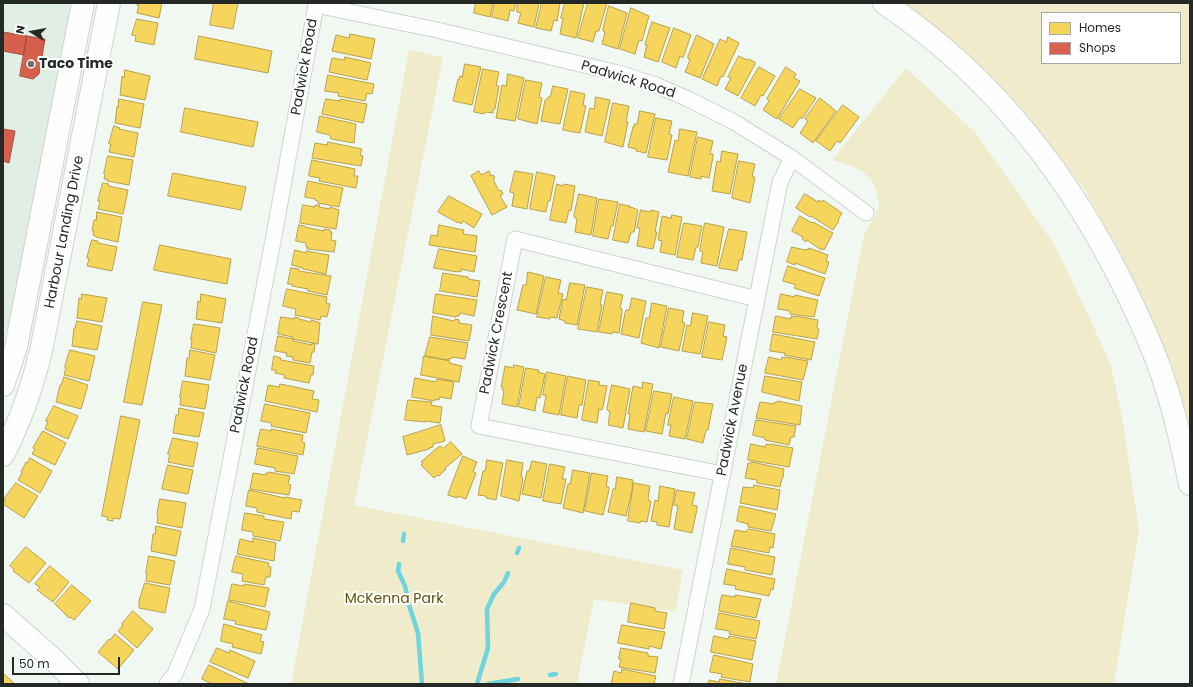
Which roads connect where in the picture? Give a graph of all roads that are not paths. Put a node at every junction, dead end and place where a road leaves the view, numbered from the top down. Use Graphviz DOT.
graph roads {
  1 [pos="84,3"];
  2 [pos="109,3"];
  3 [pos="884,3"];
  4 [pos="792,158"];
  5 [pos="866,213"];
  6 [pos="757,299"];
  7 [pos="3,385"];
  8 [pos="3,455"];
  9 [pos="723,474"];
  10 [pos="1190,484"];
  11 [pos="3,615"];
  12 [pos="78,684"];
  13 [pos="167,684"];
  14 [pos="681,684"];
  1 -- 7 [label="main road, Harbour Landing Drive"];
  2 -- 8 [label="main road, Harbour Landing Drive"];
  3 -- 10 [label="main road"];
  4 -- 5 [label="street, Padwick Road"];
  4 -- 6 [label="street, Padwick Avenue"];
  4 -- 13 [label="street, Padwick Road"];
  6 -- 9 [label="street, Padwick Avenue"];
  6 -- 9 [label="street, Padwick Crescent"];
  9 -- 14 [label="street, Padwick Avenue"];
  11 -- 12 [label="main road"];
}
